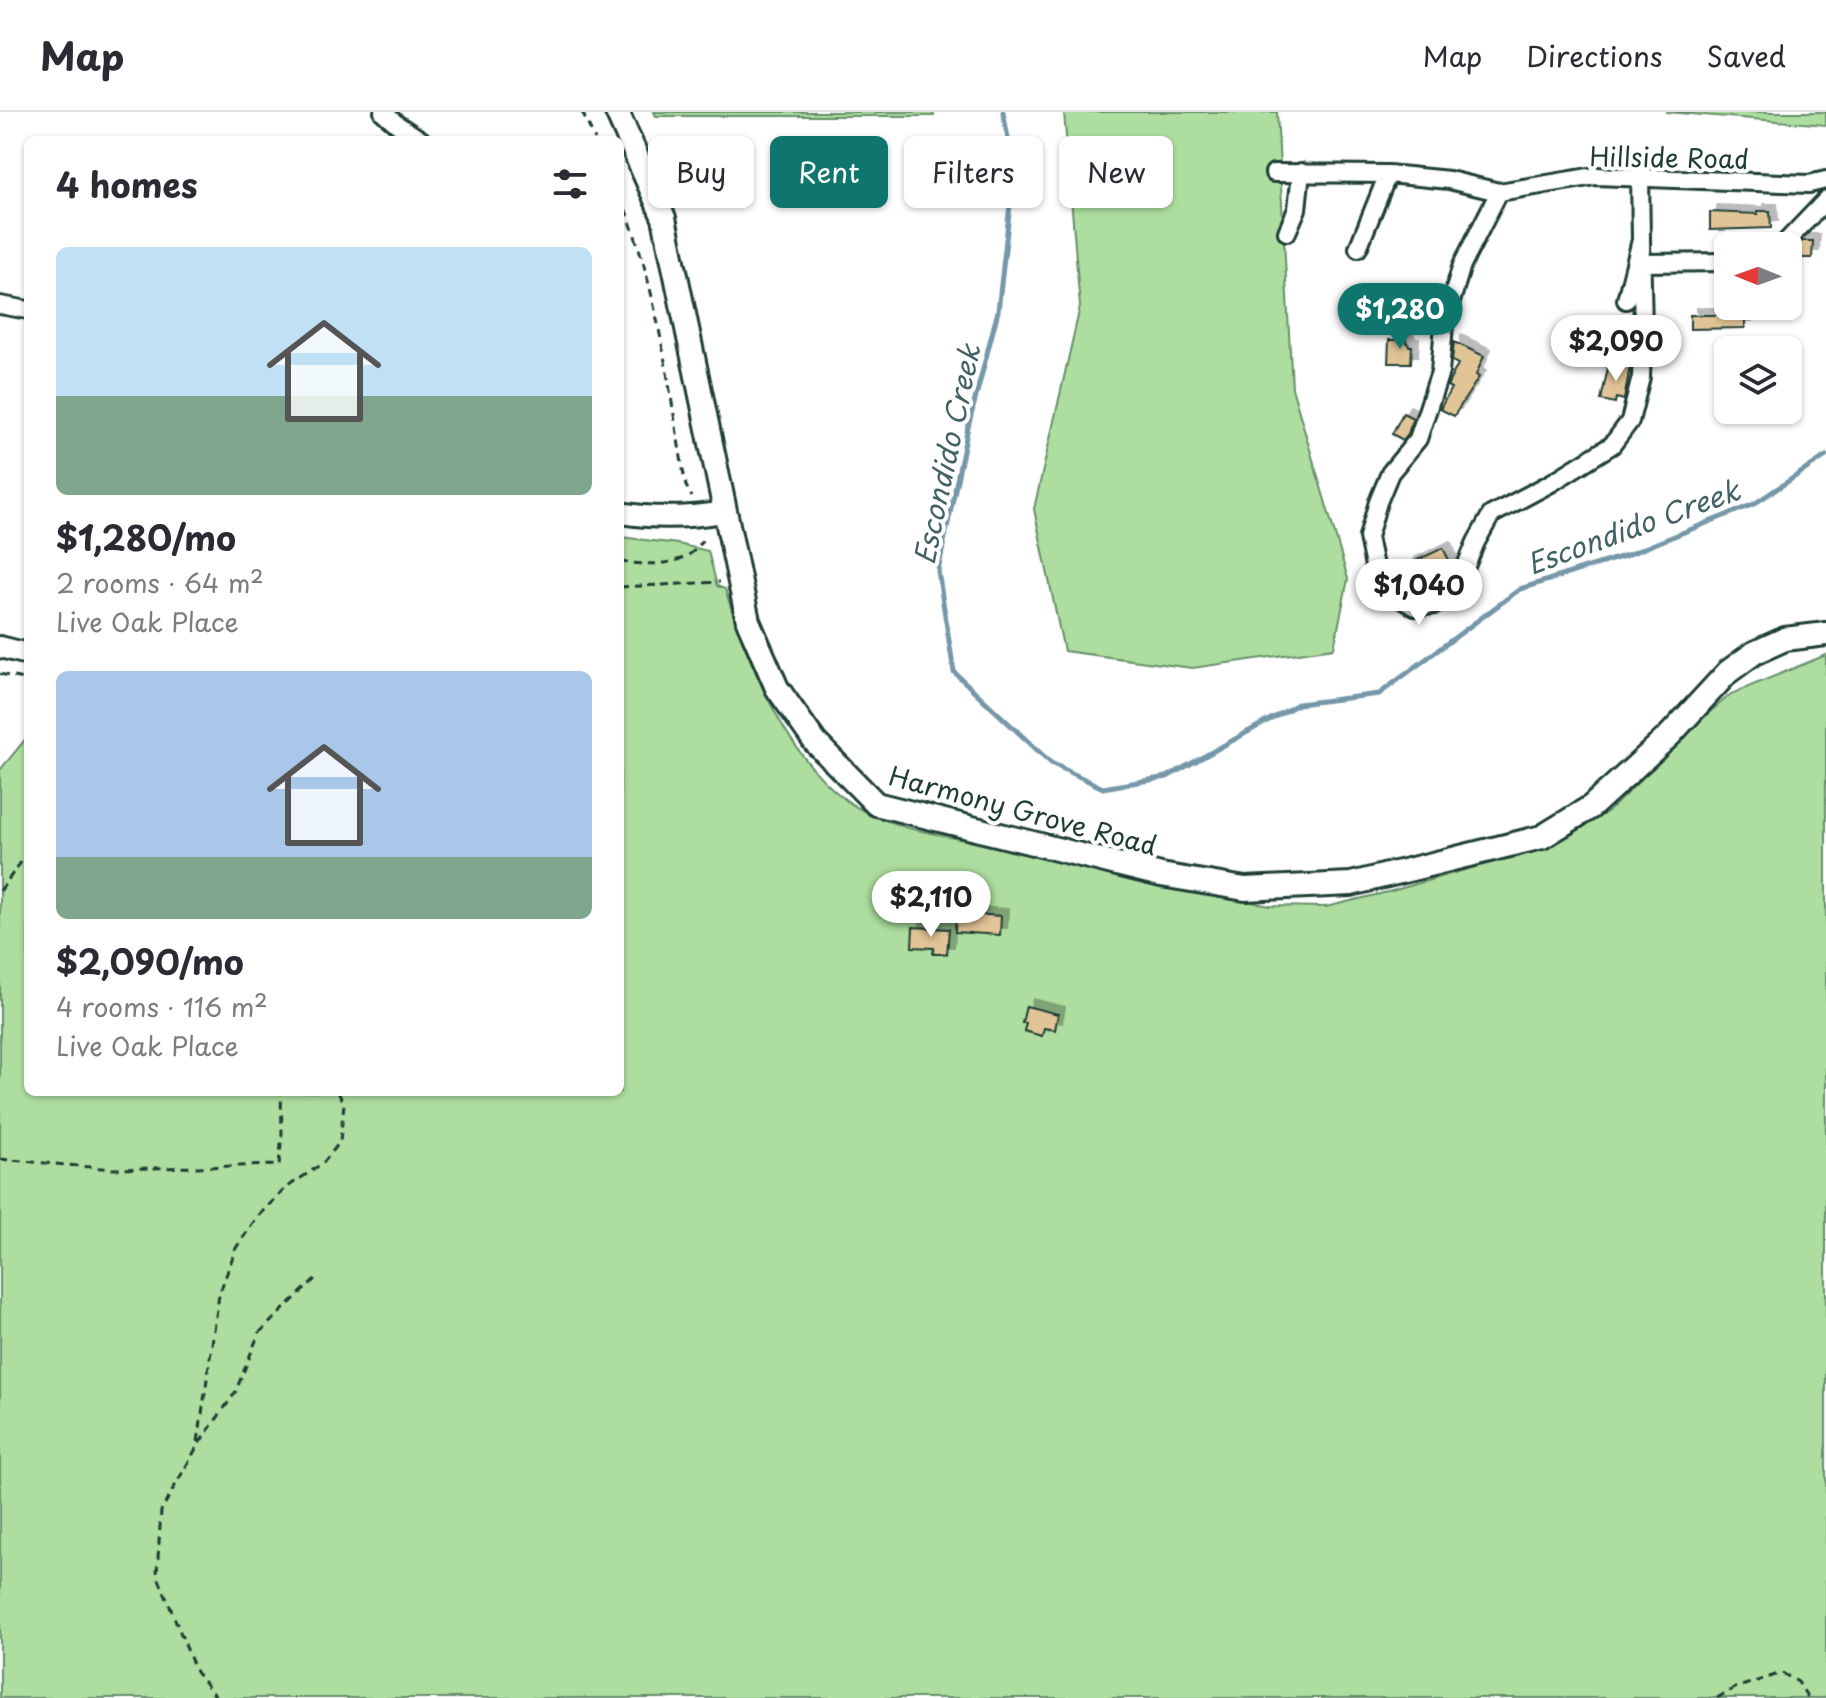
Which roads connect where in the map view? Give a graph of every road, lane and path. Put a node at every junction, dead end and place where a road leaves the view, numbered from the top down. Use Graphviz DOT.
graph roads {
  1 [pos="383,112"];
  2 [pos="582,112"];
  3 [pos="617,112"];
  4 [pos="416,136"];
  5 [pos="593,136"];
  6 [pos="1301,172"];
  7 [pos="1274,173"];
  8 [pos="1388,174"];
  9 [pos="1640,176"];
  10 [pos="1826,180"];
  11 [pos="1499,192"];
  12 [pos="1826,200"];
  13 [pos="624,207"];
  14 [pos="1287,232"];
  15 [pos="1795,232"];
  16 [pos="1641,240"];
  17 [pos="1358,248"];
  18 [pos="1714,262"];
  19 [pos="1642,263"];
  20 [pos="1626,300"];
  21 [pos="0,305"];
  22 [pos="24,309"];
  23 [pos="692,497"];
  24 [pos="724,512"];
  25 [pos="624,514"];
  26 [pos="702,540"];
  27 [pos="624,562"];
  28 [pos="739,581"];
  29 [pos="624,587"];
  30 [pos="1826,634"];
  31 [pos="0,647"];
  32 [pos="24,653"];
  33 [pos="0,674"];
  34 [pos="24,679"];
  35 [pos="24,859"];
  36 [pos="0,891"];
  37 [pos="281,1096"];
  38 [pos="340,1096"];
  39 [pos="0,1159"];
  40 [pos="316,1278"];
  41 [pos="198,1445"];
  42 [pos="217,1698"];
  43 [pos="1717,1698"];
  44 [pos="1808,1698"];
  1 -- 4 [label="street"];
  2 -- 5 [label="path"];
  3 -- 24 [label="main road, Harmony Grove Road"];
  6 -- 7 [label="street, Hillside Road"];
  6 -- 8 [label="street, Hillside Road"];
  6 -- 14 [label="street"];
  8 -- 11 [label="street, Hillside Road"];
  8 -- 17 [label="street"];
  9 -- 10 [label="street, Hillside Road"];
  9 -- 11 [label="street, Hillside Road"];
  9 -- 16 [label="street"];
  11 -- 19 [label="street"];
  12 -- 15 [label="street"];
  13 -- 23 [label="path"];
  16 -- 19 [label="street"];
  16 -- 20 [label="street"];
  18 -- 19 [label="street"];
  21 -- 22 [label="street"];
  24 -- 25 [label="street"];
  24 -- 28 [label="main road, Harmony Grove Road"];
  26 -- 27 [label="path"];
  28 -- 29 [label="path"];
  28 -- 30 [label="main road, Harmony Grove Road"];
  31 -- 32 [label="street"];
  33 -- 34 [label="path"];
  35 -- 36 [label="path"];
  37 -- 39 [label="path"];
  38 -- 41 [label="path"];
  40 -- 41 [label="path"];
  41 -- 42 [label="path"];
  43 -- 44 [label="path"];
}
